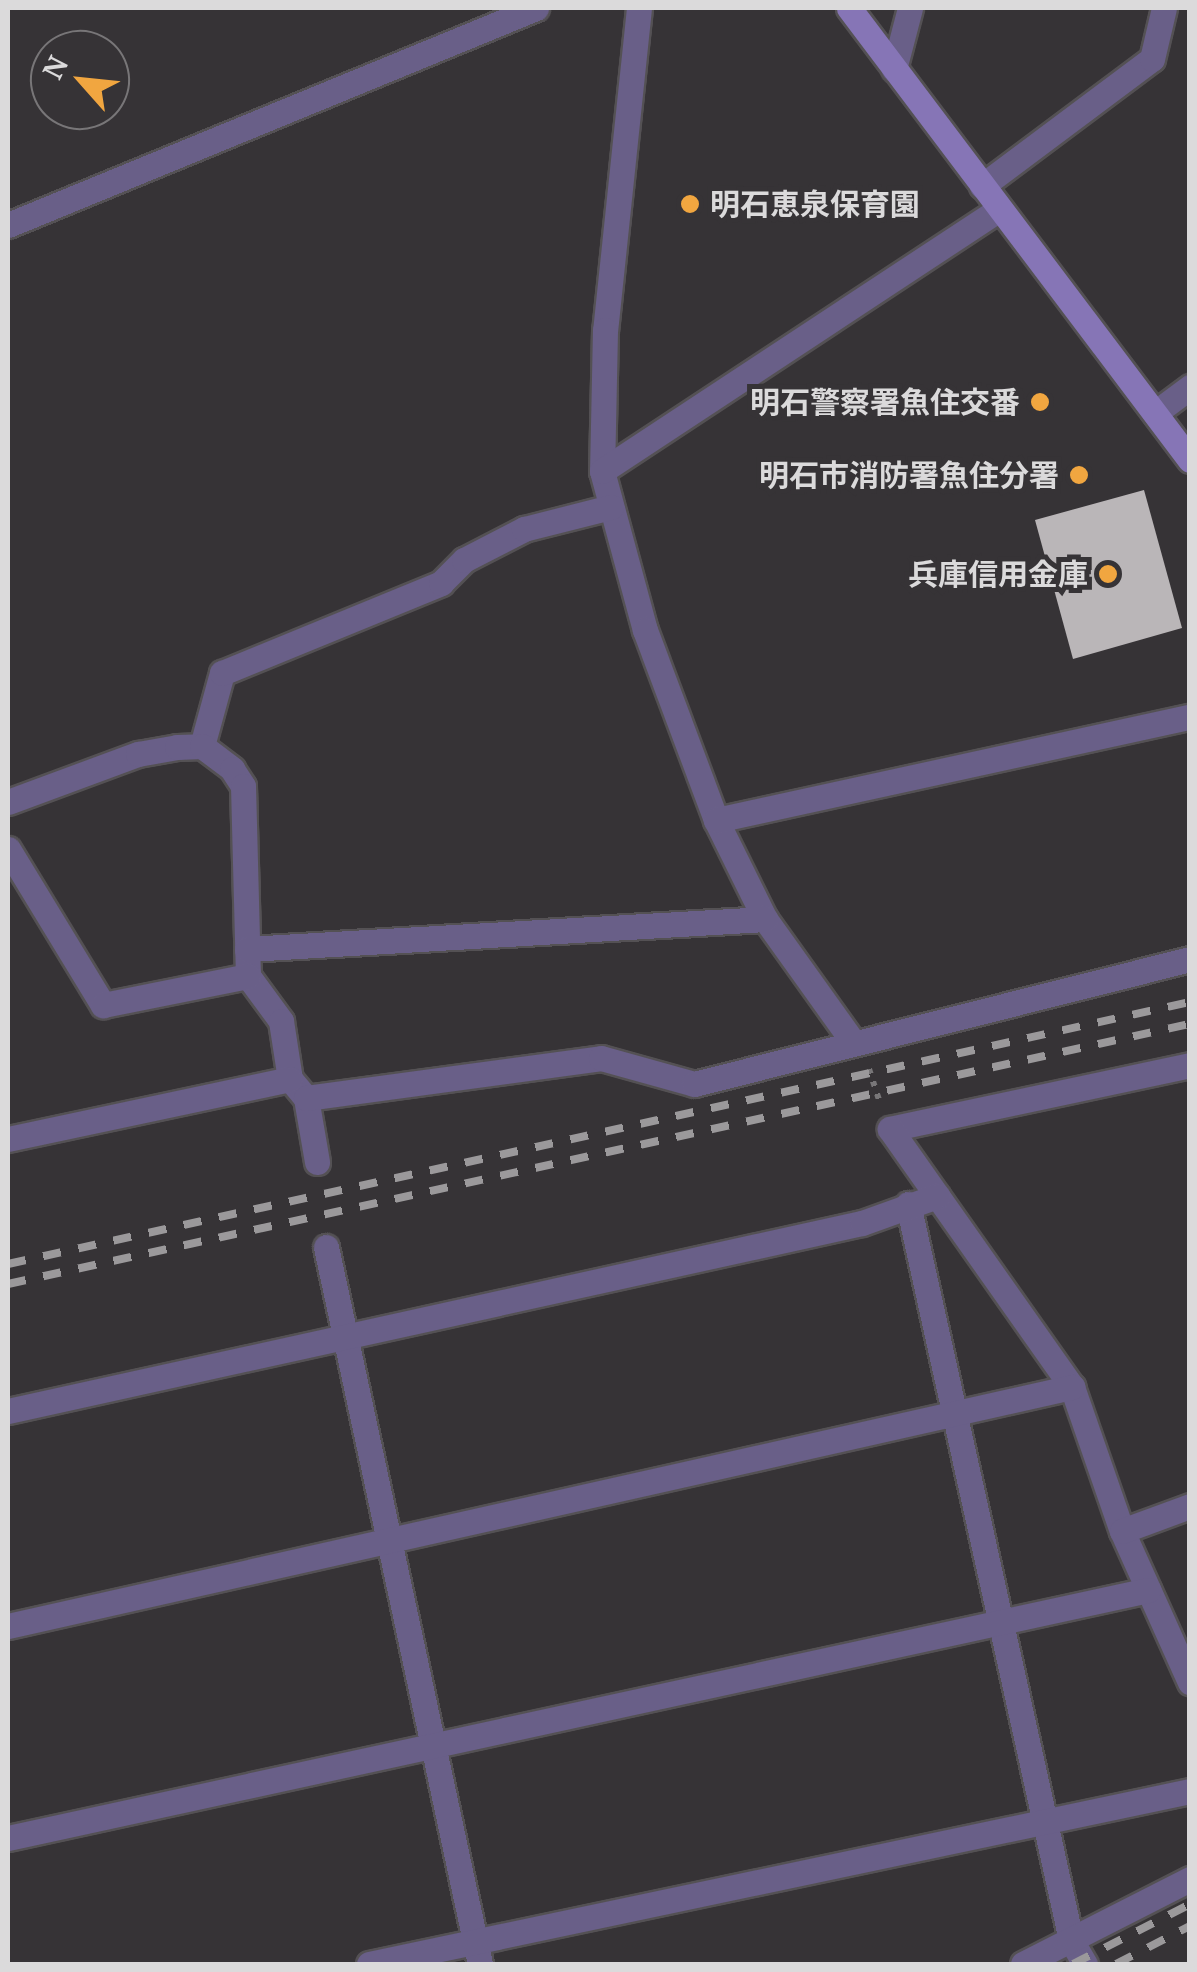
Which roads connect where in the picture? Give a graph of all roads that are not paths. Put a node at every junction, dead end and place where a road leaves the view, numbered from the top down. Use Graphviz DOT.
graph roads {
  1 [pos="536,8"];
  2 [pos="639,8"];
  3 [pos="849,8"];
  4 [pos="910,8"];
  5 [pos="1164,8"];
  6 [pos="894,69"];
  7 [pos="982,186"];
  8 [pos="998,210"];
  9 [pos="8,225"];
  10 [pos="1190,386"];
  11 [pos="1155,413"];
  12 [pos="1190,460"];
  13 [pos="602,471"];
  14 [pos="611,507"];
  15 [pos="1190,716"];
  16 [pos="202,746"];
  17 [pos="8,802"];
  18 [pos="716,820"];
  19 [pos="8,849"];
  20 [pos="765,919"];
  21 [pos="247,950"];
  22 [pos="1190,960"];
  23 [pos="248,976"];
  24 [pos="853,1042"];
  25 [pos="1190,1065"];
  26 [pos="298,1088"];
  27 [pos="8,1139"];
  28 [pos="318,1162"];
  29 [pos="937,1196"];
  30 [pos="908,1204"];
  31 [pos="326,1246"];
  32 [pos="342,1338"];
  33 [pos="1072,1387"];
  34 [pos="8,1411"];
  35 [pos="955,1414"];
  36 [pos="1190,1506"];
  37 [pos="1122,1532"];
  38 [pos="387,1543"];
  39 [pos="1148,1590"];
  40 [pos="1003,1618"];
  41 [pos="8,1626"];
  42 [pos="1190,1682"];
  43 [pos="432,1745"];
  44 [pos="1190,1791"];
  45 [pos="1046,1820"];
  46 [pos="8,1838"];
  47 [pos="1190,1879"];
  48 [pos="1071,1940"];
  49 [pos="477,1953"];
  50 [pos="369,1964"];
  51 [pos="1023,1964"];
  52 [pos="1085,1964"];
  1 -- 9 [label="street"];
  2 -- 13 [label="street"];
  3 -- 6 [label="street"];
  4 -- 6 [label="street"];
  5 -- 7 [label="street"];
  6 -- 7 [label="street"];
  7 -- 8 [label="street"];
  8 -- 11 [label="street"];
  8 -- 13 [label="street"];
  10 -- 11 [label="street"];
  11 -- 12 [label="street"];
  13 -- 14 [label="street"];
  14 -- 16 [label="street"];
  14 -- 18 [label="street"];
  15 -- 18 [label="street"];
  16 -- 17 [label="street"];
  16 -- 21 [label="street"];
  18 -- 20 [label="street"];
  19 -- 23 [label="street"];
  20 -- 21 [label="street"];
  20 -- 24 [label="street"];
  21 -- 23 [label="street"];
  22 -- 24 [label="street"];
  23 -- 26 [label="street"];
  24 -- 26 [label="street"];
  25 -- 29 [label="street"];
  26 -- 27 [label="street"];
  26 -- 28 [label="street"];
  29 -- 30 [label="street"];
  29 -- 33 [label="street"];
  30 -- 32 [label="street"];
  30 -- 35 [label="street"];
  31 -- 32 [label="street"];
  32 -- 34 [label="street"];
  32 -- 38 [label="street"];
  33 -- 35 [label="street"];
  33 -- 37 [label="street"];
  35 -- 38 [label="street"];
  35 -- 40 [label="street"];
  36 -- 37 [label="street"];
  37 -- 39 [label="street"];
  38 -- 41 [label="street"];
  38 -- 43 [label="street"];
  39 -- 40 [label="street"];
  39 -- 42 [label="street"];
  40 -- 43 [label="street"];
  40 -- 45 [label="street"];
  43 -- 46 [label="street"];
  43 -- 49 [label="street"];
  44 -- 45 [label="street"];
  45 -- 48 [label="street"];
  45 -- 49 [label="street"];
  47 -- 48 [label="street"];
  48 -- 51 [label="street"];
  48 -- 52 [label="street"];
  49 -- 50 [label="street"];
}
